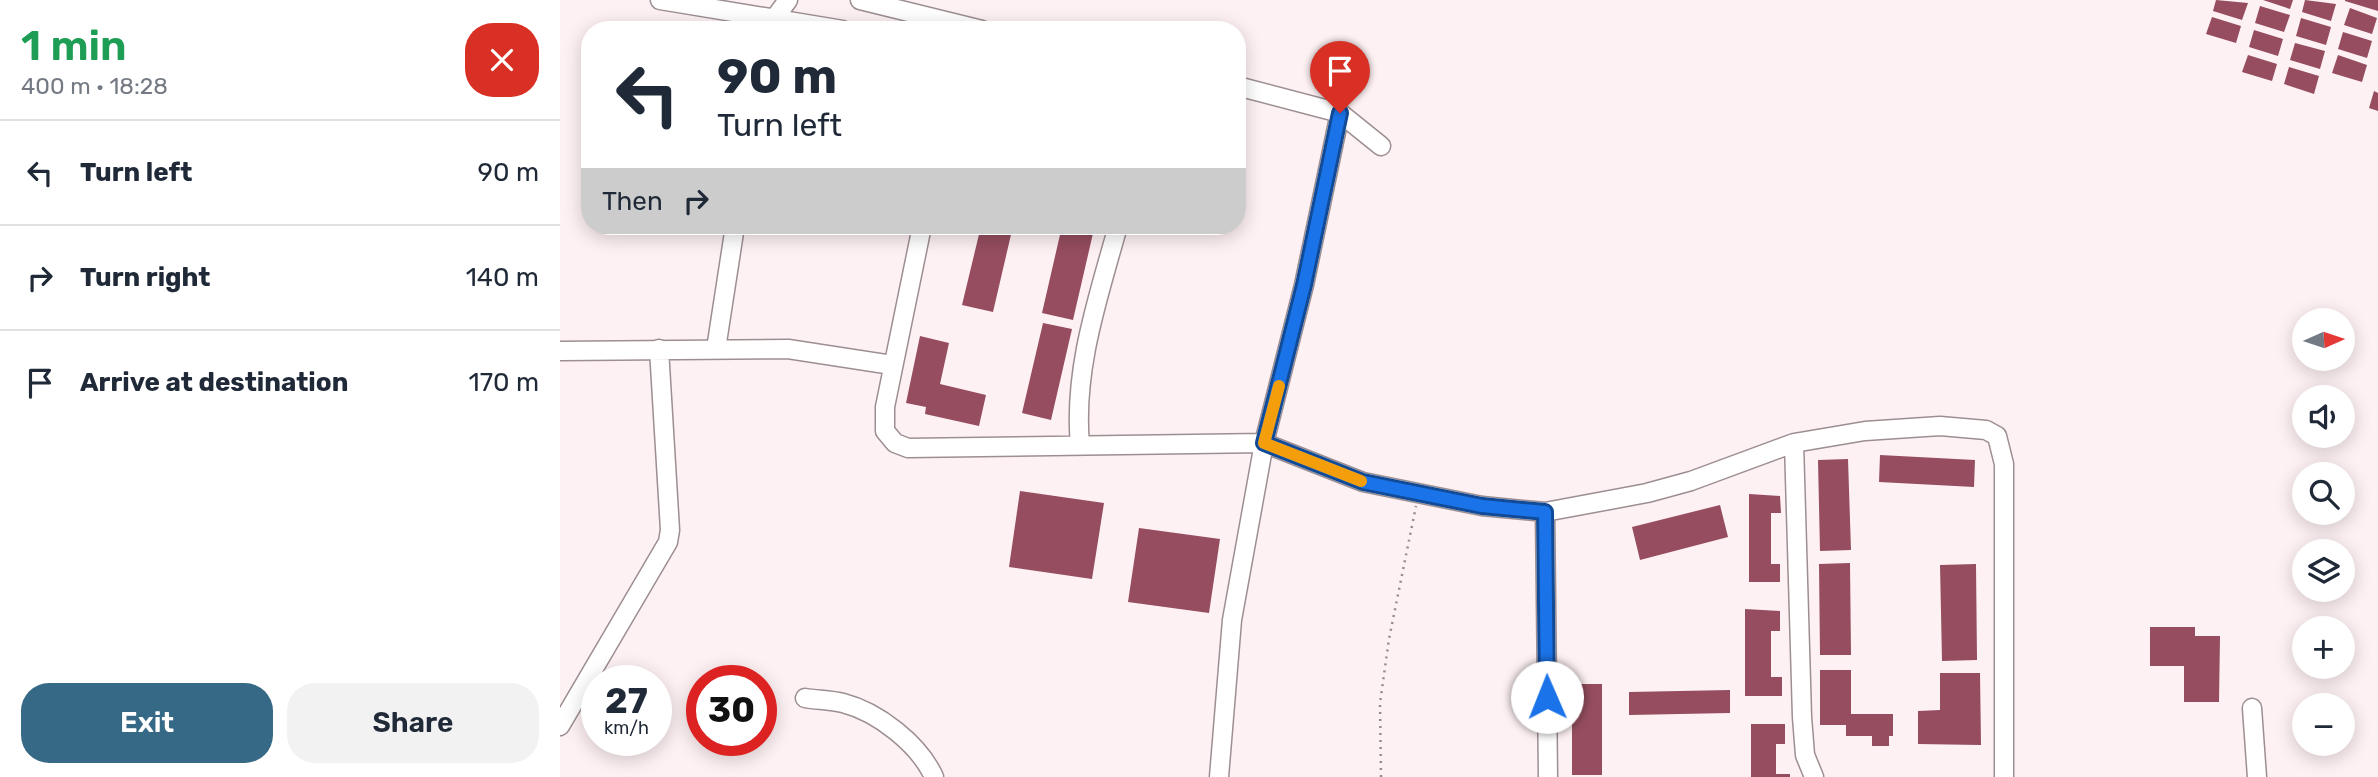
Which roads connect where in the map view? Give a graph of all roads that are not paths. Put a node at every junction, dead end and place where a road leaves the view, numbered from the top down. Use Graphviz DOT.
graph roads {
  1 [pos="660,0"];
  2 [pos="788,0"];
  3 [pos="860,0"];
  4 [pos="755,21"];
  5 [pos="775,21"];
  6 [pos="943,21"];
  7 [pos="1246,88"];
  8 [pos="1340,113"];
  9 [pos="1381,146"];
  10 [pos="734,235"];
  11 [pos="920,235"];
  12 [pos="1116,235"];
  13 [pos="659,349"];
  14 [pos="716,349"];
  15 [pos="560,351"];
  16 [pos="892,365"];
  17 [pos="1264,443"];
  18 [pos="1794,443"];
  19 [pos="1080,445"];
  20 [pos="1545,512"];
  21 [pos="805,698"];
  22 [pos="2252,708"];
  23 [pos="560,726"];
  24 [pos="934,777"];
  25 [pos="1219,777"];
  26 [pos="1548,777"];
  27 [pos="1814,777"];
  28 [pos="2004,777"];
  29 [pos="2257,777"];
  1 -- 4 [label="street"];
  2 -- 5 [label="street"];
  3 -- 6 [label="street"];
  7 -- 8 [label="street"];
  8 -- 9 [label="street"];
  8 -- 17 [label="street"];
  10 -- 14 [label="street"];
  11 -- 16 [label="street"];
  12 -- 19 [label="street"];
  13 -- 14 [label="street"];
  13 -- 15 [label="street"];
  13 -- 23 [label="street"];
  14 -- 16 [label="street"];
  16 -- 19 [label="street"];
  17 -- 19 [label="street"];
  17 -- 20 [label="street"];
  17 -- 25 [label="street"];
  18 -- 20 [label="street"];
  18 -- 27 [label="street"];
  18 -- 28 [label="street"];
  20 -- 26 [label="street"];
  21 -- 24 [label="street"];
  22 -- 29 [label="street"];
}
